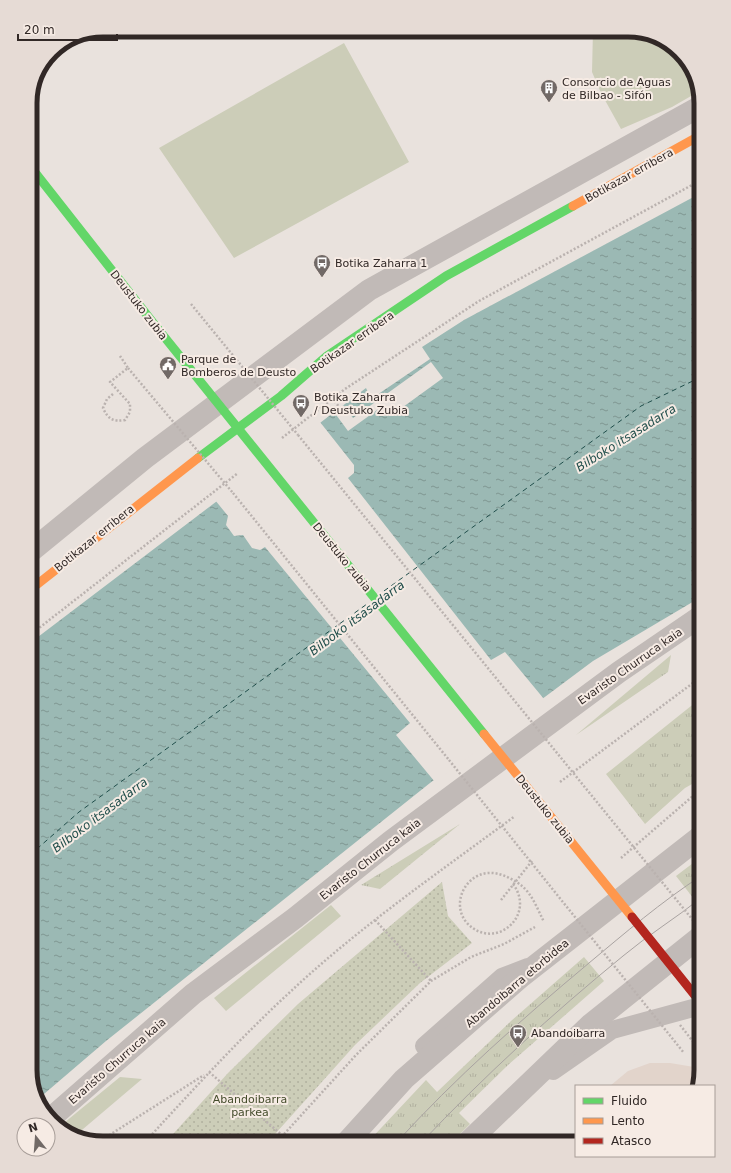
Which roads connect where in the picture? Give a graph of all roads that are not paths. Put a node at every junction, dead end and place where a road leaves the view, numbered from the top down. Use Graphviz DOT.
graph roads {
  1 [pos="694,110"];
  2 [pos="694,139"];
  3 [pos="37,175"];
  4 [pos="37,546"];
  5 [pos="37,584"];
  6 [pos="694,621"];
  7 [pos="694,841"];
  8 [pos="694,942"];
  9 [pos="540,962"];
  10 [pos="694,993"];
  11 [pos="694,1008"];
  12 [pos="424,1046"];
  13 [pos="505,1105"];
  14 [pos="54,1115"];
  15 [pos="352,1136"];
  16 [pos="474,1136"];
  1 -- 4 [label="street"];
  2 -- 5 [label="main road, Botikazar erribera"];
  3 -- 10 [label="main road, Deustuko zubia, bridge"];
  6 -- 14 [label="street, Evaristo Churruca kaia"];
  7 -- 9 [label="street, Abandoibarra etorbidea"];
  8 -- 13 [label="street"];
  9 -- 12 [label="lane"];
  9 -- 15 [label="street, Abandoibarra etorbidea"];
  11 -- 13 [label="lane"];
  13 -- 16 [label="street"];
}
